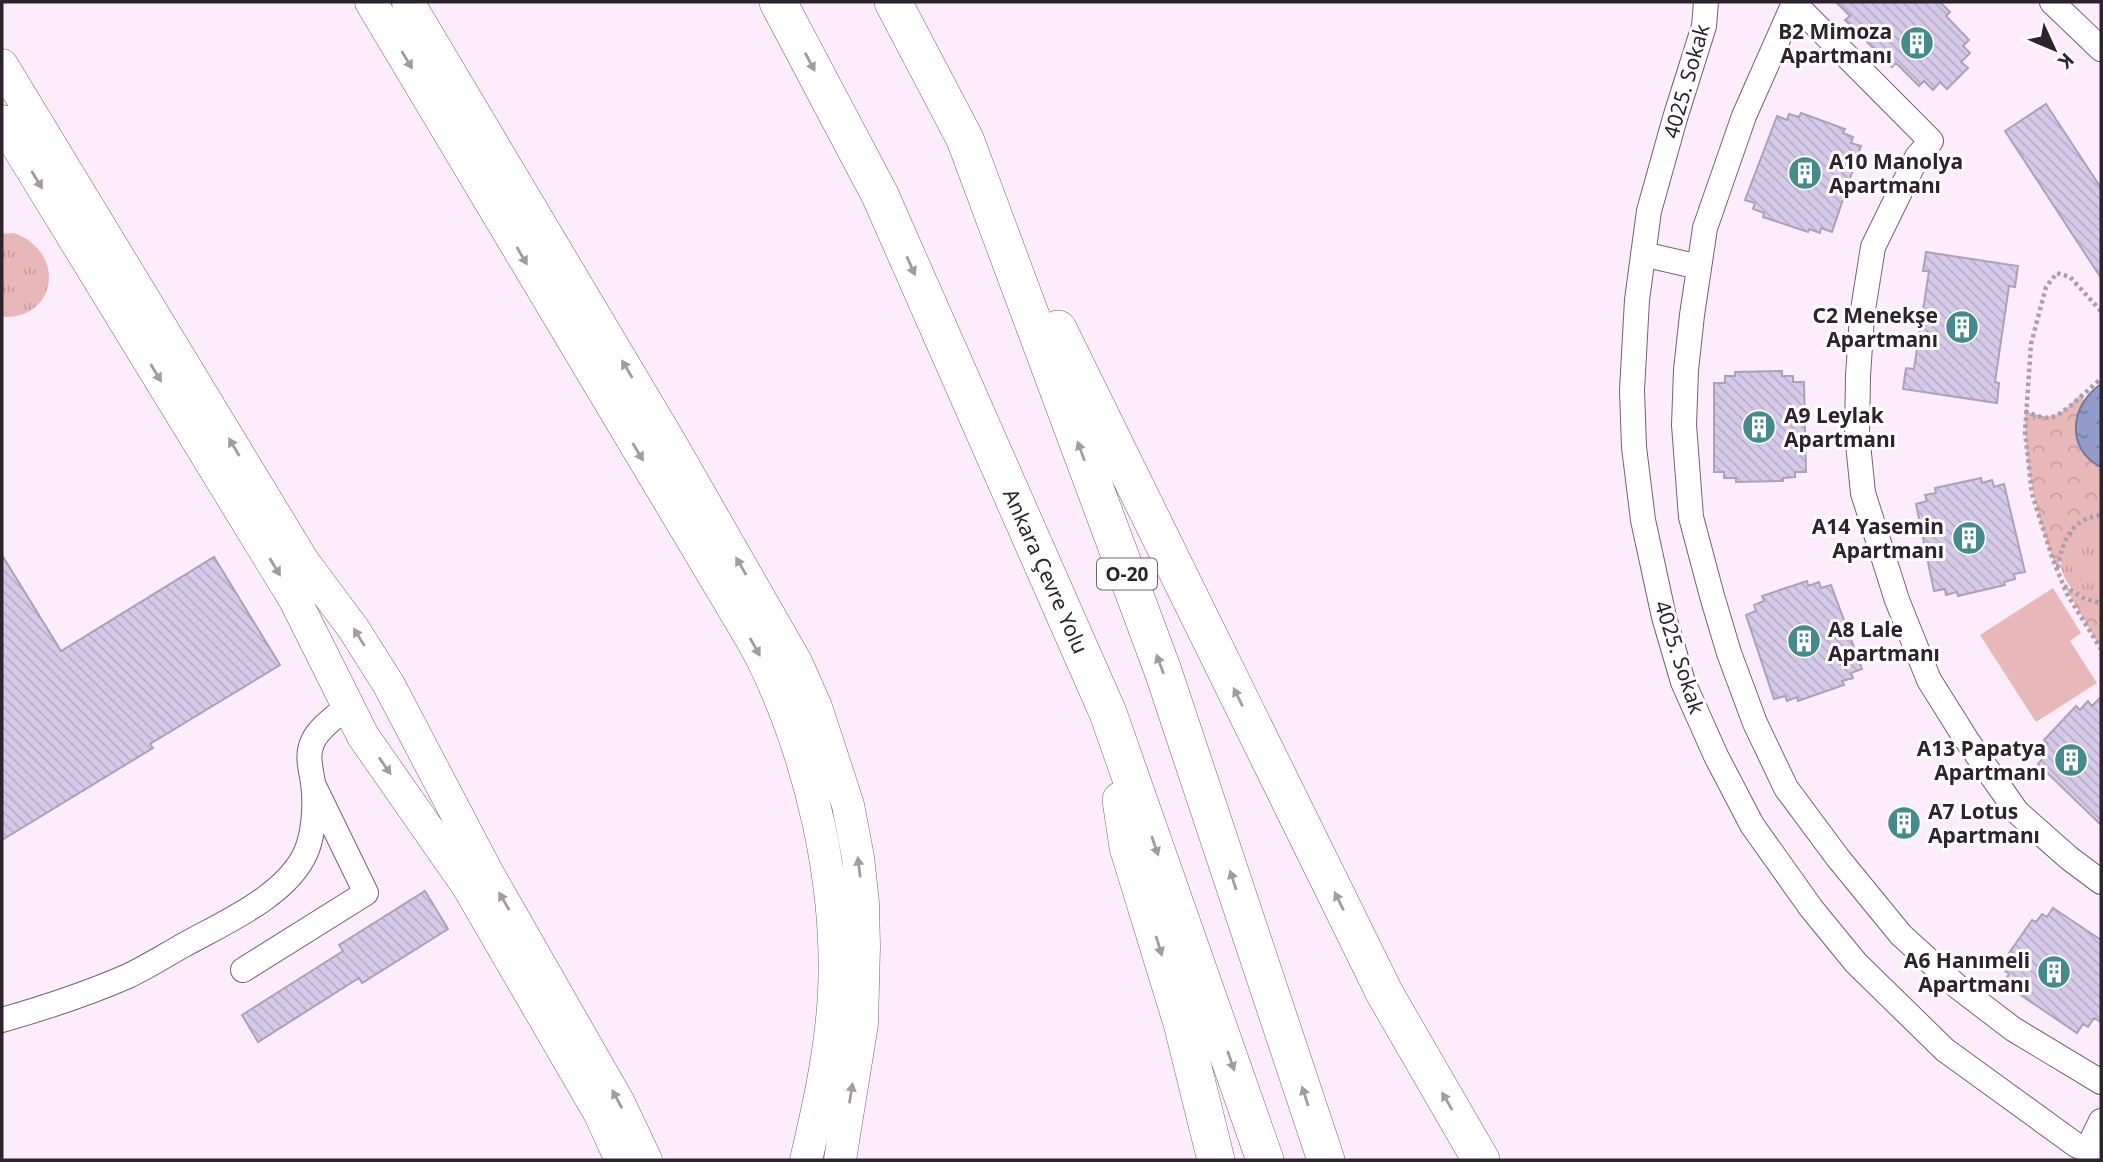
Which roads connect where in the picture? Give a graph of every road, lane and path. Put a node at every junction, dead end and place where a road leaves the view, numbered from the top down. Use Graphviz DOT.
graph roads {
  1 [pos="371,2"];
  2 [pos="408,2"];
  3 [pos="778,2"];
  4 [pos="894,2"];
  5 [pos="1706,2"];
  6 [pos="2052,2"];
  7 [pos="2101,49"];
  8 [pos="2,65"];
  9 [pos="2,121"];
  10 [pos="965,139"];
  11 [pos="1643,254"];
  12 [pos="1699,267"];
  13 [pos="2101,311"];
  14 [pos="2101,379"];
  15 [pos="2025,411"];
  16 [pos="2101,515"];
  17 [pos="2058,571"];
  18 [pos="2064,586"];
  19 [pos="2101,603"];
  20 [pos="2101,649"];
  21 [pos="389,685"];
  22 [pos="347,707"];
  23 [pos="1108,713"];
  24 [pos="313,784"];
  25 [pos="2101,882"];
  26 [pos="243,970"];
  27 [pos="2,1020"];
  28 [pos="2101,1082"];
  29 [pos="2101,1121"];
  30 [pos="2094,1153"];
  31 [pos="621,1160"];
  32 [pos="646,1160"];
  33 [pos="806,1160"];
  34 [pos="840,1160"];
  35 [pos="1216,1160"];
  36 [pos="1265,1160"];
  37 [pos="1326,1160"];
  38 [pos="1481,1160"];
  1 -- 33 [label="main road, one-way"];
  34 -- 2 [label="main road, one-way"];
  3 -- 23 [label="highway, Ankara Çevre Yolu, one-way"];
  4 -- 10 [label="highway, O-20"];
  5 -- 11 [label="street, 4025. Sokak"];
  6 -- 7 [label="street"];
  21 -- 8 [label="main road, one-way"];
  9 -- 22 [label="main road, one-way"];
  37 -- 10 [label="highway, O-20, one-way"];
  38 -- 10 [label="highway, one-way"];
  11 -- 12 [label="street"];
  11 -- 30 [label="street, 4025. Sokak"];
  12 -- 25 [label="street"];
  12 -- 28 [label="street"];
  13 -- 15 [label="path"];
  14 -- 15 [label="path"];
  15 -- 17 [label="path"];
  16 -- 17 [label="path"];
  17 -- 18 [label="path"];
  18 -- 19 [label="path"];
  18 -- 20 [label="path"];
  21 -- 22 [label="main road"];
  32 -- 21 [label="main road, one-way"];
  22 -- 24 [label="street"];
  22 -- 31 [label="main road, one-way"];
  23 -- 35 [label="highway, one-way"];
  23 -- 36 [label="highway, Ankara Çevre Yolu, one-way"];
  24 -- 26 [label="street"];
  24 -- 27 [label="street"];
  29 -- 30 [label="street"];
}
